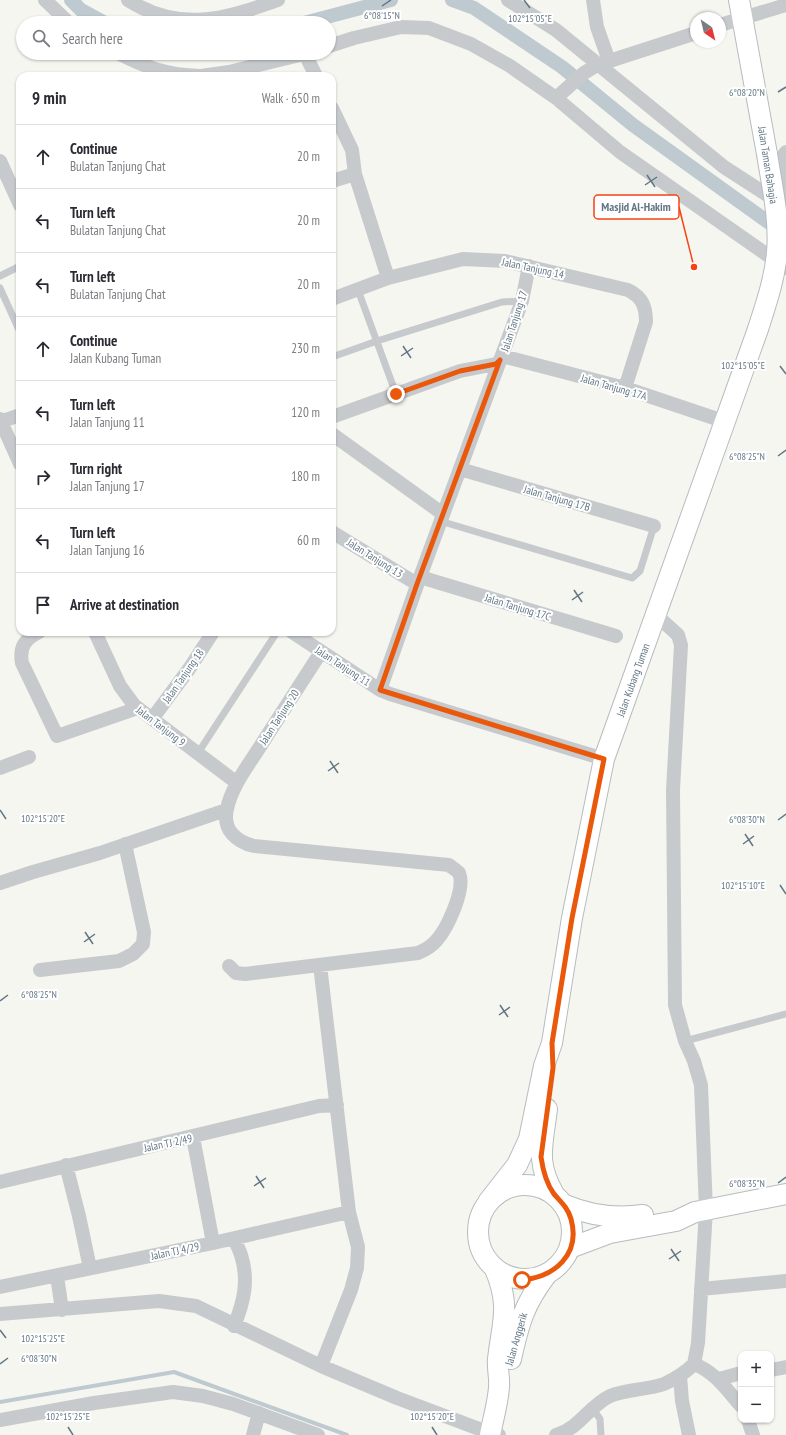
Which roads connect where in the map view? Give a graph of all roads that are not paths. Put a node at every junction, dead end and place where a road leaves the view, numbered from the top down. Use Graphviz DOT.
graph roads {
  1 [pos="45,0"];
  2 [pos="128,0"];
  3 [pos="278,0"];
  4 [pos="508,0"];
  5 [pos="593,0"];
  6 [pos="786,5"];
  7 [pos="741,9"];
  8 [pos="62,16"];
  9 [pos="162,16"];
  10 [pos="229,16"];
  11 [pos="726,20"];
  12 [pos="690,35"];
  13 [pos="336,44"];
  14 [pos="131,60"];
  15 [pos="277,60"];
  16 [pos="309,60"];
  17 [pos="603,63"];
  18 [pos="161,72"];
  19 [pos="219,72"];
  20 [pos="314,72"];
  21 [pos="561,93"];
  22 [pos="336,116"];
  23 [pos="777,153"];
  24 [pos="0,161"];
  25 [pos="355,174"];
  26 [pos="336,181"];
  27 [pos="786,192"];
  28 [pos="16,195"];
  29 [pos="786,207"];
  30 [pos="529,266"];
  31 [pos="16,268"];
  32 [pos="786,268"];
  33 [pos="0,276"];
  34 [pos="388,278"];
  35 [pos="0,288"];
  36 [pos="358,290"];
  37 [pos="336,298"];
  38 [pos="522,301"];
  39 [pos="16,323"];
  40 [pos="758,329"];
  41 [pos="377,341"];
  42 [pos="336,356"];
  43 [pos="501,358"];
  44 [pos="625,388"];
  45 [pos="396,394"];
  46 [pos="16,416"];
  47 [pos="336,416"];
  48 [pos="0,421"];
  49 [pos="726,422"];
  50 [pos="336,437"];
  51 [pos="16,455"];
  52 [pos="460,469"];
  53 [pos="442,518"];
  54 [pos="654,526"];
  55 [pos="336,534"];
  56 [pos="419,580"];
  57 [pos="656,615"];
  58 [pos="32,636"];
  59 [pos="96,636"];
  60 [pos="210,636"];
  61 [pos="274,636"];
  62 [pos="298,636"];
  63 [pos="616,636"];
  64 [pos="321,652"];
  65 [pos="380,690"];
  66 [pos="138,708"];
  67 [pos="152,719"];
  68 [pos="198,753"];
  69 [pos="29,757"];
  70 [pos="604,759"];
  71 [pos="0,768"];
  72 [pos="237,782"];
  73 [pos="226,810"];
  74 [pos="125,844"];
  75 [pos="0,883"];
  76 [pos="320,965"];
  77 [pos="229,966"];
  78 [pos="40,970"];
  79 [pos="786,1014"];
  80 [pos="685,1041"];
  81 [pos="552,1043"];
  82 [pos="337,1105"];
  83 [pos="193,1137"];
  84 [pos="66,1166"];
  85 [pos="0,1182"];
  86 [pos="786,1194"];
  87 [pos="560,1200"];
  88 [pos="488,1202"];
  89 [pos="701,1211"];
  90 [pos="349,1212"];
  91 [pos="235,1238"];
  92 [pos="213,1243"];
  93 [pos="570,1248"];
  94 [pos="90,1268"];
  95 [pos="495,1269"];
  96 [pos="548,1274"];
  97 [pos="57,1276"];
  98 [pos="786,1281"];
  99 [pos="0,1287"];
  100 [pos="701,1289"];
  101 [pos="62,1310"];
  102 [pos="0,1314"];
  103 [pos="234,1326"];
  104 [pos="694,1364"];
  105 [pos="321,1366"];
  106 [pos="786,1367"];
  107 [pos="774,1369"];
  108 [pos="738,1374"];
  109 [pos="680,1376"];
  110 [pos="719,1379"];
  111 [pos="500,1385"];
  112 [pos="738,1402"];
  113 [pos="593,1409"];
  114 [pos="259,1413"];
  115 [pos="0,1420"];
  116 [pos="749,1423"];
  117 [pos="493,1434"];
  118 [pos="254,1435"];
  119 [pos="318,1435"];
  120 [pos="556,1435"];
  121 [pos="601,1435"];
  122 [pos="688,1435"];
  123 [pos="754,1435"];
  1 -- 8 [label="street"];
  2 -- 9 [label="street"];
  3 -- 10 [label="street"];
  4 -- 17 [label="street"];
  5 -- 17 [label="street"];
  6 -- 7 [label="street"];
  7 -- 11 [label="street"];
  7 -- 23 [label="main road, Jalan Taman Bahagia"];
  12 -- 17 [label="street"];
  13 -- 21 [label="street"];
  14 -- 18 [label="street"];
  15 -- 19 [label="street"];
  16 -- 20 [label="street"];
  17 -- 21 [label="street"];
  17 -- 29 [label="street"];
  21 -- 32 [label="street"];
  22 -- 25 [label="street"];
  23 -- 27 [label="street"];
  23 -- 40 [label="main road, Jalan Taman Bahagia, bridge"];
  24 -- 28 [label="street"];
  25 -- 26 [label="street"];
  25 -- 34 [label="street"];
  30 -- 34 [label="street, Jalan Tanjung 14"];
  30 -- 38 [label="street, Jalan Tanjung 17"];
  30 -- 44 [label="street, Jalan Tanjung 14"];
  31 -- 33 [label="lane"];
  34 -- 36 [label="street, Jalan Tanjung 14"];
  35 -- 39 [label="lane"];
  36 -- 37 [label="street, Jalan Tanjung 14"];
  36 -- 41 [label="lane"];
  38 -- 41 [label="lane"];
  38 -- 43 [label="street, Jalan Tanjung 17"];
  40 -- 49 [label="main road, Jalan Kubang Tuman"];
  41 -- 42 [label="lane"];
  41 -- 45 [label="lane"];
  43 -- 44 [label="street, Jalan Tanjung 17A"];
  43 -- 45 [label="street"];
  43 -- 52 [label="street, Jalan Tanjung 17"];
  44 -- 49 [label="street, Jalan Tanjung 17A"];
  45 -- 47 [label="street"];
  46 -- 48 [label="street"];
  48 -- 51 [label="street"];
  49 -- 57 [label="main road, Jalan Kubang Tuman"];
  50 -- 53 [label="street"];
  52 -- 53 [label="street, Jalan Tanjung 17"];
  52 -- 54 [label="street, Jalan Tanjung 17B"];
  53 -- 54 [label="lane"];
  53 -- 56 [label="street, Jalan Tanjung 17"];
  55 -- 56 [label="street, Jalan Tanjung 13"];
  56 -- 63 [label="street, Jalan Tanjung 17C"];
  56 -- 65 [label="street, Jalan Tanjung 17"];
  57 -- 70 [label="main road, Jalan Kubang Tuman"];
  57 -- 80 [label="street"];
  58 -- 66 [label="street"];
  59 -- 66 [label="street, Jalan Tanjung 9"];
  60 -- 67 [label="street, Jalan Tanjung 18"];
  61 -- 68 [label="lane"];
  62 -- 64 [label="street, Jalan Tanjung 11"];
  64 -- 65 [label="street, Jalan Tanjung 11"];
  64 -- 72 [label="street, Jalan Tanjung 20"];
  65 -- 70 [label="street, Jalan Tanjung 11"];
  66 -- 67 [label="street, Jalan Tanjung 9"];
  67 -- 68 [label="street, Jalan Tanjung 9"];
  68 -- 72 [label="street, Jalan Tanjung 9"];
  69 -- 71 [label="street"];
  70 -- 81 [label="main road, Jalan Kubang Tuman"];
  72 -- 73 [label="street, Jalan Tanjung 20"];
  73 -- 74 [label="street"];
  73 -- 76 [label="street"];
  74 -- 75 [label="street"];
  74 -- 78 [label="street"];
  76 -- 77 [label="street"];
  76 -- 82 [label="street"];
  79 -- 80 [label="lane"];
  80 -- 89 [label="street"];
  81 -- 87 [label="main road, Jalan Kubang Tuman"];
  81 -- 88 [label="main road, Jalan Kubang Tuman"];
  82 -- 83 [label="street, Jalan TJ 2/49"];
  82 -- 90 [label="street"];
  83 -- 84 [label="street, Jalan TJ 2/49"];
  83 -- 92 [label="street"];
  84 -- 85 [label="street, Jalan TJ 2/49"];
  84 -- 94 [label="street"];
  86 -- 89 [label="main road"];
  87 -- 88 [label="main road"];
  87 -- 89 [label="main road"];
  87 -- 93 [label="main road"];
  88 -- 95 [label="main road"];
  89 -- 93 [label="main road"];
  89 -- 100 [label="street"];
  90 -- 91 [label="street, Jalan TJ 4/29"];
  90 -- 105 [label="street"];
  91 -- 92 [label="street, Jalan TJ 4/29"];
  91 -- 103 [label="street"];
  92 -- 94 [label="street, Jalan TJ 4/29"];
  93 -- 96 [label="main road"];
  94 -- 97 [label="street, Jalan TJ 4/29"];
  95 -- 96 [label="main road"];
  95 -- 111 [label="main road, Jalan Anggerik"];
  96 -- 111 [label="main road, Jalan Anggerik"];
  97 -- 99 [label="street, Jalan TJ 4/29"];
  97 -- 101 [label="street"];
  98 -- 100 [label="street"];
  100 -- 104 [label="street"];
  101 -- 102 [label="street"];
  101 -- 103 [label="street"];
  103 -- 105 [label="street"];
  104 -- 109 [label="street"];
  104 -- 110 [label="street"];
  105 -- 117 [label="street"];
  106 -- 107 [label="street"];
  108 -- 110 [label="street"];
  109 -- 113 [label="street"];
  109 -- 122 [label="street"];
  110 -- 112 [label="street"];
  111 -- 117 [label="main road, Jalan Anggerik"];
  113 -- 120 [label="street"];
  113 -- 121 [label="lane"];
  114 -- 115 [label="street"];
  114 -- 118 [label="street"];
  114 -- 119 [label="street"];
  116 -- 123 [label="street"];
}
